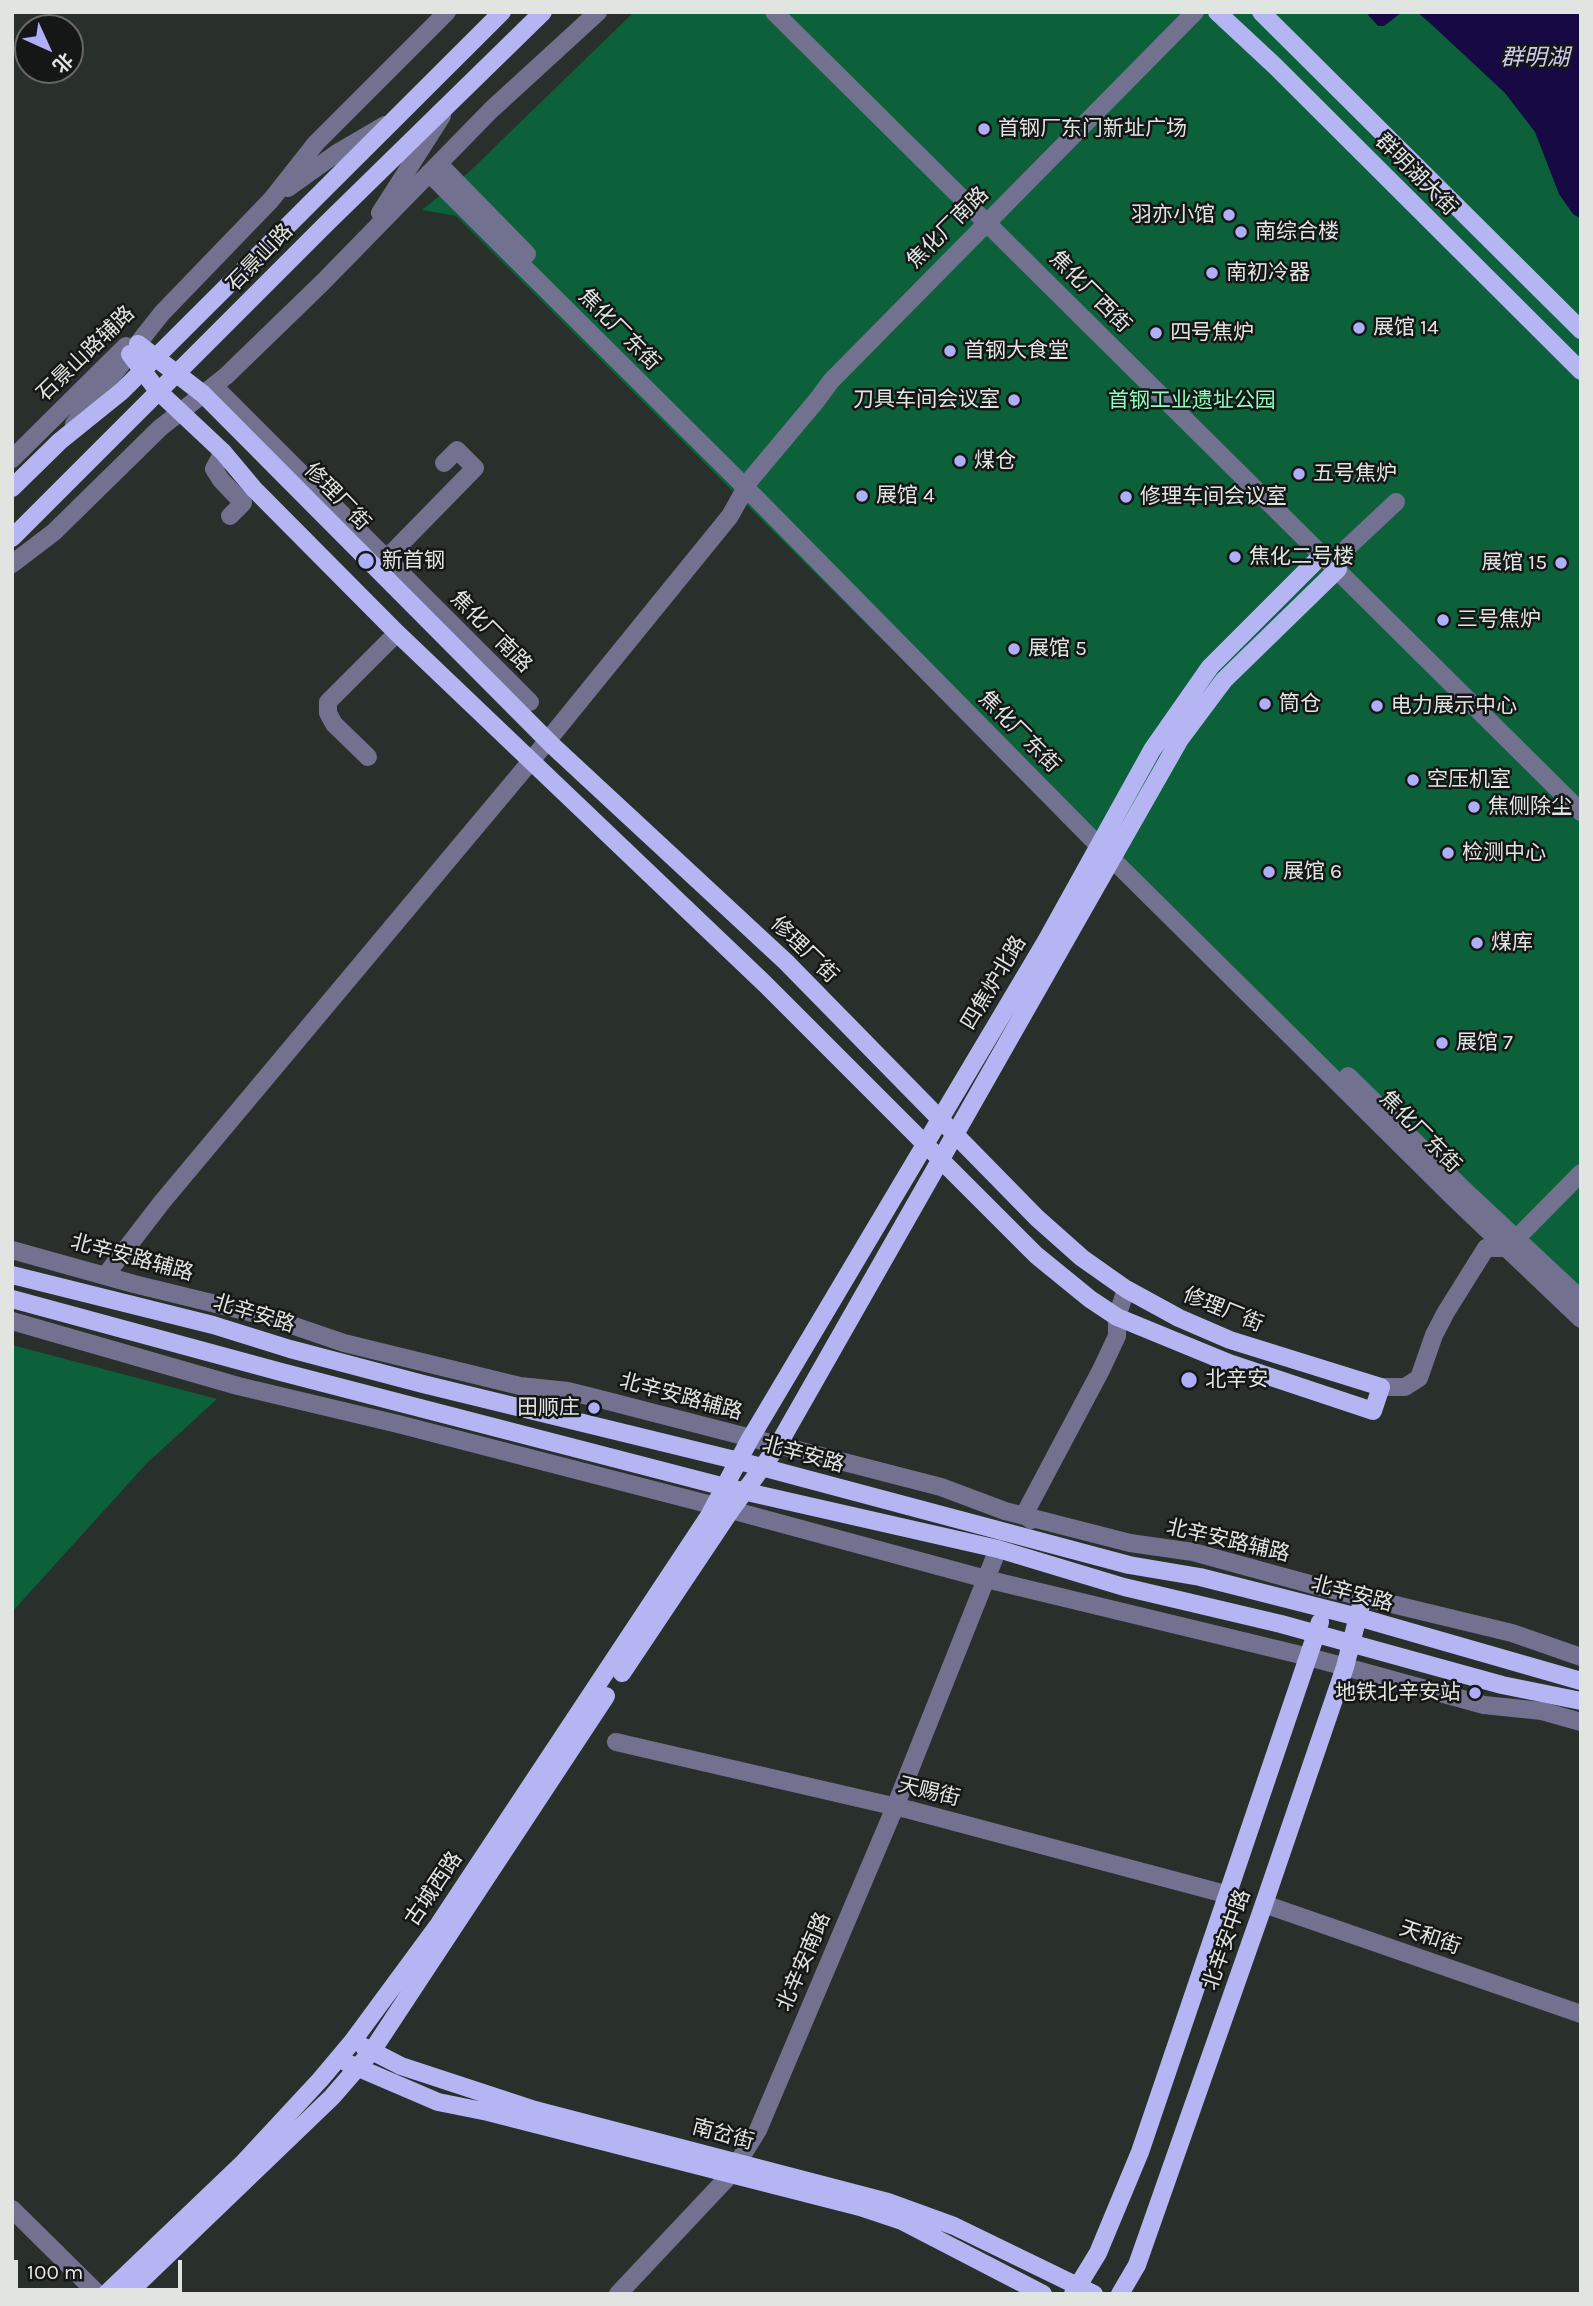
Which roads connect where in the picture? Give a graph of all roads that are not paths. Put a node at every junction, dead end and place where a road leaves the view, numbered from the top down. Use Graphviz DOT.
graph roads {
  1 [pos="447,12"];
  2 [pos="502,12"];
  3 [pos="543,12"];
  4 [pos="598,12"];
  5 [pos="774,12"];
  6 [pos="1195,12"];
  7 [pos="1217,12"];
  8 [pos="1261,12"];
  9 [pos="450,104"];
  10 [pos="391,122"];
  11 [pos="434,168"];
  12 [pos="271,200"];
  13 [pos="986,222"];
  14 [pos="322,283"];
  15 [pos="162,313"];
  16 [pos="1581,330"];
  17 [pos="134,349"];
  18 [pos="149,363"];
  19 [pos="1581,371"];
  20 [pos="177,373"];
  21 [pos="208,390"];
  22 [pos="158,391"];
  23 [pos="179,413"];
  24 [pos="60,442"];
  25 [pos="223,452"];
  26 [pos="12,459"];
  27 [pos="444,463"];
  28 [pos="748,483"];
  29 [pos="12,488"];
  30 [pos="1395,502"];
  31 [pos="230,516"];
  32 [pos="54,532"];
  33 [pos="12,538"];
  34 [pos="386,559"];
  35 [pos="1331,562"];
  36 [pos="12,564"];
  37 [pos="12,578"];
  38 [pos="397,632"];
  39 [pos="530,702"];
  40 [pos="548,740"];
  41 [pos="368,757"];
  42 [pos="531,761"];
  43 [pos="1581,812"];
  44 [pos="1101,840"];
  45 [pos="1115,854"];
  46 [pos="940,1119"];
  47 [pos="955,1135"];
  48 [pos="925,1145"];
  49 [pos="941,1161"];
  50 [pos="1581,1173"];
  51 [pos="1512,1243"];
  52 [pos="12,1250"];
  53 [pos="12,1275"];
  54 [pos="105,1276"];
  55 [pos="1126,1289"];
  56 [pos="12,1299"];
  57 [pos="1581,1299"];
  58 [pos="1117,1317"];
  59 [pos="1581,1319"];
  60 [pos="13,1325"];
  61 [pos="344,1343"];
  62 [pos="422,1384"];
  63 [pos="1381,1387"];
  64 [pos="405,1404"];
  65 [pos="467,1419"];
  66 [pos="398,1424"];
  67 [pos="750,1439"];
  68 [pos="777,1447"];
  69 [pos="524,1457"];
  70 [pos="738,1461"];
  71 [pos="763,1468"];
  72 [pos="725,1487"];
  73 [pos="746,1490"];
  74 [pos="723,1508"];
  75 [pos="1024,1515"];
  76 [pos="998,1549"];
  77 [pos="1085,1553"];
  78 [pos="986,1579"];
  79 [pos="1363,1597"];
  80 [pos="1323,1608"];
  81 [pos="1358,1617"];
  82 [pos="1317,1634"];
  83 [pos="1350,1645"];
  84 [pos="1310,1657"];
  85 [pos="1581,1657"];
  86 [pos="1345,1667"];
  87 [pos="1581,1681"];
  88 [pos="1581,1701"];
  89 [pos="1581,1722"];
  90 [pos="615,1742"];
  91 [pos="895,1807"];
  92 [pos="1228,1895"];
  93 [pos="1264,1904"];
  94 [pos="1581,2014"];
  95 [pos="352,2042"];
  96 [pos="372,2050"];
  97 [pos="337,2059"];
  98 [pos="357,2068"];
  99 [pos="735,2169"];
  100 [pos="12,2208"];
  101 [pos="1081,2291"];
  102 [pos="99,2294"];
  103 [pos="106,2294"];
  104 [pos="127,2294"];
  105 [pos="618,2294"];
  106 [pos="1043,2294"];
  107 [pos="1120,2294"];
  1 -- 12 [label="street, 石景山路"];
  2 -- 10 [label="main road, 石景山路"];
  3 -- 9 [label="main road, 石景山路"];
  4 -- 11 [label="street"];
  5 -- 13 [label="street, 焦化厂西街"];
  6 -- 13 [label="street, 焦化厂南路"];
  7 -- 19 [label="main road, 群明湖大街"];
  8 -- 16 [label="main road, 群明湖大街"];
  9 -- 14 [label="street"];
  9 -- 20 [label="main road, 石景山路"];
  10 -- 12 [label="street"];
  10 -- 18 [label="main road, 石景山路"];
  11 -- 14 [label="street"];
  11 -- 28 [label="street, 焦化厂东街"];
  12 -- 15 [label="street, 石景山路"];
  13 -- 28 [label="street, 焦化厂南路"];
  13 -- 35 [label="street, 焦化厂西街"];
  14 -- 21 [label="street"];
  15 -- 17 [label="street, 石景山路"];
  15 -- 26 [label="street, 石景山路辅路"];
  17 -- 18 [label="main road, 修理厂街"];
  17 -- 24 [label="street, 石景山路"];
  18 -- 20 [label="main road, 修理厂街"];
  18 -- 22 [label="main road, 修理厂街"];
  18 -- 24 [label="main road, 石景山路"];
  20 -- 21 [label="main road, 修理厂街"];
  20 -- 22 [label="main road, 石景山路"];
  21 -- 23 [label="street"];
  21 -- 34 [label="street, 焦化厂南路"];
  21 -- 40 [label="main road, 修理厂街"];
  22 -- 23 [label="main road, 修理厂街"];
  22 -- 33 [label="main road, 石景山路"];
  23 -- 25 [label="main road, 修理厂街"];
  23 -- 32 [label="street"];
  24 -- 29 [label="main road, 石景山路"];
  25 -- 31 [label="street"];
  25 -- 38 [label="main road, 修理厂街"];
  27 -- 34 [label="street"];
  28 -- 40 [label="street, 焦化厂南路"];
  28 -- 44 [label="street, 焦化厂东街"];
  30 -- 35 [label="street"];
  32 -- 36 [label="street"];
  32 -- 37 [label="street"];
  34 -- 39 [label="street, 焦化厂南路"];
  35 -- 43 [label="street, 焦化厂西街"];
  35 -- 44 [label="main road, 四焦炉北路"];
  35 -- 45 [label="main road, 四焦炉北路"];
  38 -- 41 [label="street"];
  38 -- 42 [label="main road"];
  40 -- 42 [label="street, 焦化厂南路"];
  40 -- 46 [label="main road, 修理厂街"];
  42 -- 48 [label="main road"];
  42 -- 54 [label="street, 焦化厂南路"];
  44 -- 45 [label="street, 焦化厂东街"];
  44 -- 46 [label="main road, 四焦炉北路"];
  45 -- 47 [label="main road, 四焦炉北路"];
  45 -- 51 [label="street, 焦化厂东街"];
  46 -- 47 [label="main road, 修理厂街"];
  46 -- 48 [label="main road, 四焦炉北路"];
  47 -- 49 [label="main road, 四焦炉北路"];
  47 -- 55 [label="main road, 修理厂街"];
  48 -- 49 [label="main road"];
  48 -- 67 [label="main road, 四焦炉北路"];
  49 -- 58 [label="main road"];
  49 -- 68 [label="main road, 四焦炉北路"];
  50 -- 51 [label="street"];
  51 -- 57 [label="street, 焦化厂东街"];
  51 -- 59 [label="street, 焦化厂东街"];
  51 -- 63 [label="street"];
  52 -- 54 [label="street, 北辛安路辅路"];
  53 -- 62 [label="main road, 北辛安路"];
  54 -- 61 [label="street, 北辛安路辅路"];
  55 -- 58 [label="street"];
  55 -- 63 [label="main road, 修理厂街"];
  56 -- 64 [label="main road"];
  58 -- 63 [label="main road"];
  58 -- 75 [label="street"];
  60 -- 66 [label="street"];
  61 -- 62 [label="street"];
  61 -- 67 [label="street, 北辛安路辅路"];
  62 -- 70 [label="main road, 北辛安路"];
  64 -- 65 [label="main road"];
  64 -- 66 [label="street"];
  65 -- 69 [label="street"];
  65 -- 72 [label="main road"];
  66 -- 69 [label="street"];
  67 -- 68 [label="street, 北辛安路辅路"];
  67 -- 70 [label="main road, 四焦炉北路"];
  68 -- 71 [label="main road, 四焦炉北路"];
  68 -- 75 [label="street, 北辛安路辅路"];
  69 -- 74 [label="street"];
  70 -- 71 [label="main road, 北辛安路"];
  70 -- 72 [label="main road, 古城西路"];
  71 -- 73 [label="main road, 古城西路"];
  71 -- 77 [label="main road, 北辛安路"];
  72 -- 73 [label="main road"];
  72 -- 74 [label="main road, 古城西路"];
  73 -- 74 [label="main road, 古城西路"];
  73 -- 76 [label="main road"];
  74 -- 78 [label="street"];
  74 -- 95 [label="main road, 古城西路"];
  74 -- 96 [label="main road, 古城西路"];
  75 -- 77 [label="street"];
  75 -- 79 [label="street, 北辛安路辅路"];
  76 -- 78 [label="street, 北辛安南路"];
  76 -- 82 [label="main road"];
  77 -- 80 [label="main road, 北辛安路"];
  78 -- 84 [label="street"];
  78 -- 91 [label="street, 北辛安南路"];
  79 -- 81 [label="main road, 北辛安中路"];
  79 -- 85 [label="street, 北辛安路辅路"];
  80 -- 81 [label="main road, 北辛安路"];
  80 -- 82 [label="main road, 北辛安中路"];
  81 -- 83 [label="main road, 北辛安中路"];
  81 -- 87 [label="main road, 北辛安路"];
  82 -- 83 [label="main road"];
  82 -- 84 [label="main road, 北辛安中路"];
  83 -- 86 [label="main road, 北辛安中路"];
  83 -- 88 [label="main road"];
  84 -- 86 [label="street"];
  84 -- 92 [label="main road, 北辛安中路"];
  86 -- 89 [label="street"];
  86 -- 93 [label="main road, 北辛安中路"];
  90 -- 91 [label="street, 天赐街"];
  91 -- 92 [label="street, 天赐街"];
  91 -- 99 [label="street, 北辛安南路"];
  92 -- 101 [label="main road, 北辛安中路"];
  93 -- 94 [label="street, 天和街"];
  93 -- 107 [label="main road, 北辛安中路"];
  95 -- 96 [label="main road, 南岔街"];
  95 -- 97 [label="main road, 古城西路"];
  96 -- 98 [label="main road, 古城西路"];
  96 -- 99 [label="main road, 南岔街"];
  97 -- 98 [label="main road, 南岔街"];
  97 -- 103 [label="main road, 古城西路"];
  98 -- 99 [label="main road, 南岔街"];
  98 -- 104 [label="main road, 古城西路"];
  99 -- 101 [label="main road, 南岔街"];
  99 -- 105 [label="street, 北辛安南路"];
  99 -- 106 [label="main road, 南岔街"];
  100 -- 102 [label="street"];
}
